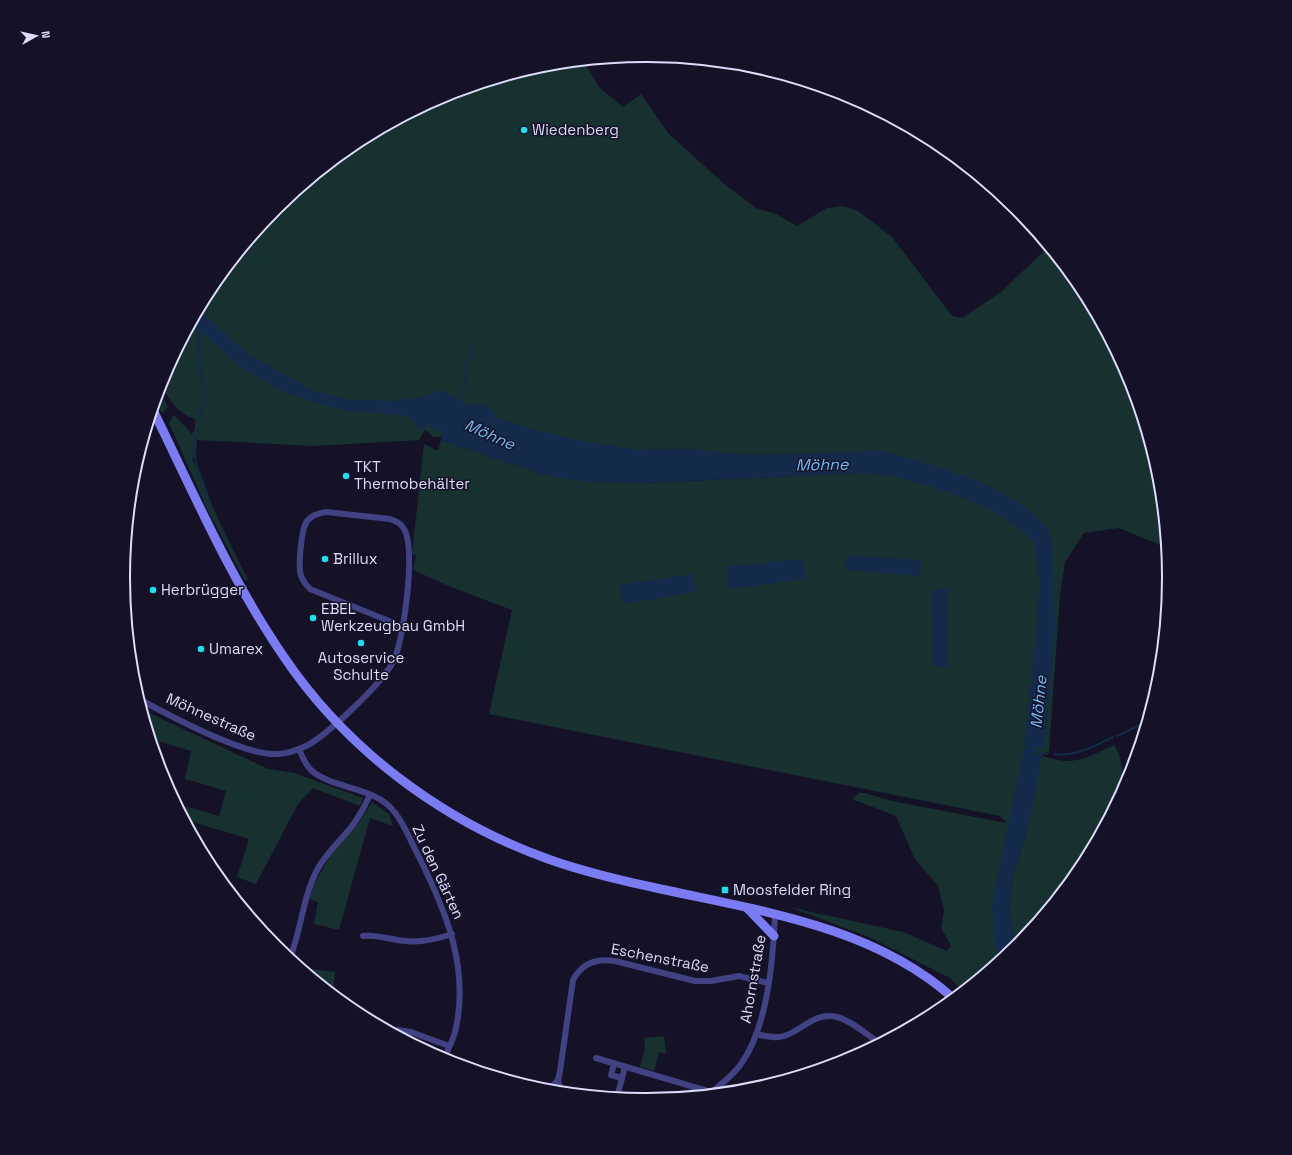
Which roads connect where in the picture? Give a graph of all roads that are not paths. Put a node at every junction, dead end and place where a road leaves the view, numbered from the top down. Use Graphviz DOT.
graph roads {
  1 [pos="156,417"];
  2 [pos="402,629"];
  3 [pos="146,703"];
  4 [pos="337,722"];
  5 [pos="299,749"];
  6 [pos="370,795"];
  7 [pos="747,908"];
  8 [pos="775,914"];
  9 [pos="452,934"];
  10 [pos="363,936"];
  11 [pos="774,936"];
  12 [pos="292,952"];
  13 [pos="768,983"];
  14 [pos="948,994"];
  15 [pos="400,1030"];
  16 [pos="756,1034"];
  17 [pos="874,1040"];
  18 [pos="449,1046"];
  19 [pos="446,1053"];
  20 [pos="596,1058"];
  21 [pos="614,1064"];
  22 [pos="625,1067"];
  23 [pos="622,1078"];
  24 [pos="558,1080"];
  25 [pos="554,1085"];
  26 [pos="559,1086"];
  27 [pos="716,1088"];
  28 [pos="701,1090"];
  29 [pos="618,1092"];
  1 -- 4 [label="main road"];
  2 -- 2 [label="street, Möhnestraße"];
  2 -- 4 [label="street, Möhnestraße"];
  3 -- 5 [label="street, Möhnestraße"];
  4 -- 5 [label="street, Möhnestraße"];
  4 -- 7 [label="main road"];
  5 -- 6 [label="street, Zu den Gärten"];
  6 -- 9 [label="street, Zu den Gärten"];
  6 -- 12 [label="street"];
  7 -- 8 [label="main road"];
  7 -- 11 [label="main road"];
  8 -- 11 [label="street, Ahornstraße"];
  8 -- 14 [label="main road"];
  9 -- 10 [label="street"];
  9 -- 18 [label="street, Zu den Gärten"];
  11 -- 13 [label="street, Ahornstraße"];
  13 -- 16 [label="street, Ahornstraße"];
  13 -- 24 [label="street, Eschenstraße"];
  15 -- 18 [label="street"];
  16 -- 17 [label="street, Ahornstraße"];
  16 -- 27 [label="street"];
  18 -- 19 [label="street, Zu den Gärten"];
  20 -- 21 [label="street"];
  21 -- 22 [label="street"];
  21 -- 23 [label="street"];
  22 -- 23 [label="street"];
  22 -- 28 [label="street"];
  23 -- 29 [label="street"];
  24 -- 25 [label="street"];
  24 -- 26 [label="street"];
}
